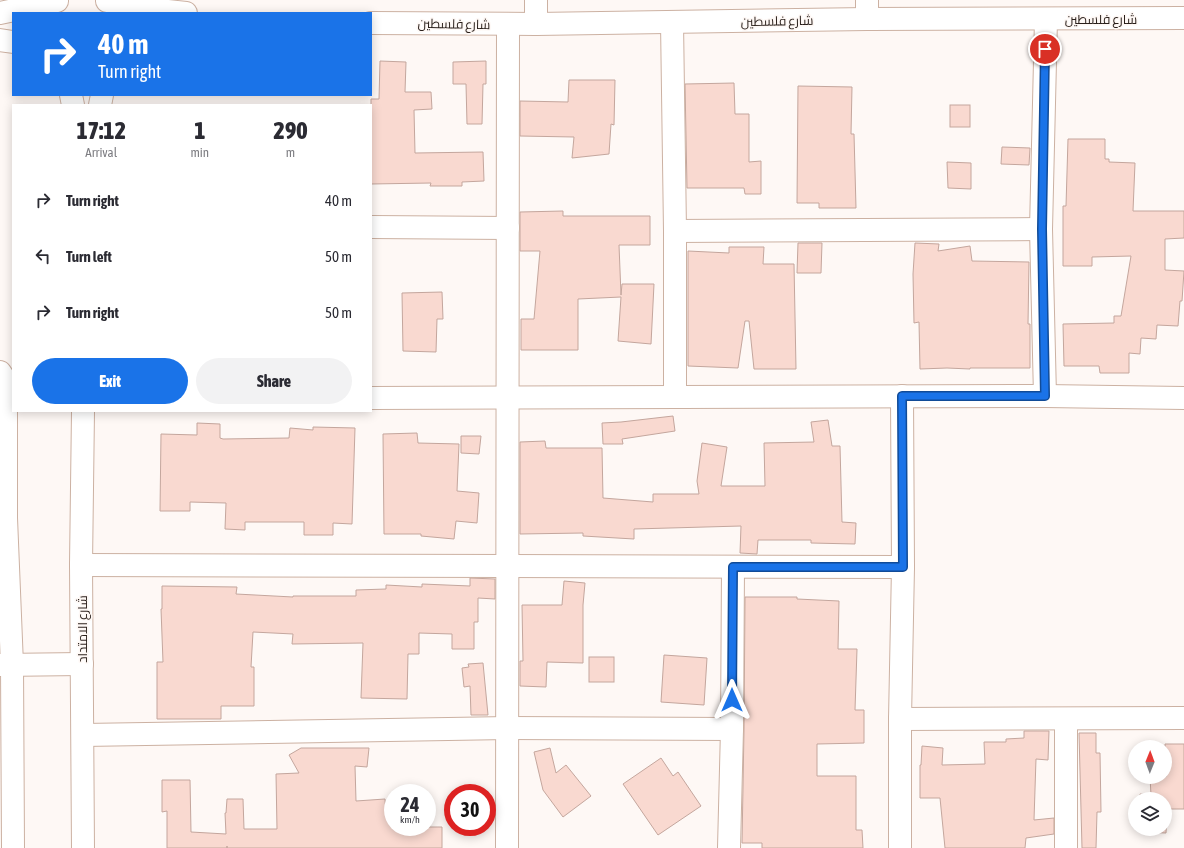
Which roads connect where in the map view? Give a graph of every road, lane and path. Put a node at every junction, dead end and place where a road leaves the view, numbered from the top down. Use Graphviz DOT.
graph roads {
  1 [pos="106,0"];
  2 [pos="536,0"];
  3 [pos="55,5"];
  4 [pos="867,10"];
  5 [pos="114,12"];
  6 [pos="177,12"];
  7 [pos="0,13"];
  8 [pos="1184,18"];
  9 [pos="1046,19"];
  10 [pos="672,22"];
  11 [pos="372,23"];
  12 [pos="508,24"];
  13 [pos="536,24"];
  14 [pos="0,40"];
  15 [pos="12,42"];
  16 [pos="372,227"];
  17 [pos="508,228"];
  18 [pos="1042,229"];
  19 [pos="675,231"];
  20 [pos="0,372"];
  21 [pos="902,396"];
  22 [pos="1045,396"];
  23 [pos="675,397"];
  24 [pos="372,398"];
  25 [pos="508,398"];
  26 [pos="1184,398"];
  27 [pos="83,412"];
  28 [pos="3,518"];
  29 [pos="81,565"];
  30 [pos="508,566"];
  31 [pos="733,567"];
  32 [pos="903,567"];
  33 [pos="82,664"];
  34 [pos="6,665"];
  35 [pos="1184,718"];
  36 [pos="900,719"];
  37 [pos="1066,719"];
  38 [pos="508,728"];
  39 [pos="732,729"];
  40 [pos="82,735"];
  41 [pos="13,848"];
  42 [pos="84,848"];
  43 [pos="508,848"];
  44 [pos="729,848"];
  45 [pos="900,848"];
  46 [pos="1066,848"];
  1 -- 5 [label="street"];
  1 -- 6 [label="street"];
  2 -- 13 [label="street"];
  3 -- 7 [label="street"];
  4 -- 9 [label="street, شارع فلسطين"];
  4 -- 10 [label="street, شارع فلسطين"];
  8 -- 9 [label="street, شارع فلسطين"];
  9 -- 18 [label="street"];
  10 -- 13 [label="street, شارع فلسطين"];
  10 -- 19 [label="street"];
  11 -- 12 [label="street, شارع فلسطين"];
  12 -- 13 [label="street, شارع فلسطين"];
  12 -- 17 [label="street"];
  14 -- 15 [label="street"];
  16 -- 17 [label="street"];
  17 -- 25 [label="street"];
  18 -- 19 [label="street"];
  18 -- 22 [label="street"];
  19 -- 23 [label="street"];
  20 -- 28 [label="street"];
  21 -- 22 [label="street"];
  21 -- 23 [label="street"];
  21 -- 32 [label="street"];
  22 -- 26 [label="street"];
  23 -- 25 [label="street"];
  24 -- 25 [label="street"];
  25 -- 30 [label="street"];
  27 -- 29 [label="street, شارع الامتداد"];
  28 -- 34 [label="street"];
  29 -- 30 [label="street"];
  29 -- 33 [label="street, شارع الامتداد"];
  30 -- 31 [label="street"];
  30 -- 38 [label="street"];
  31 -- 32 [label="street"];
  31 -- 39 [label="street"];
  32 -- 36 [label="street"];
  33 -- 34 [label="street"];
  33 -- 40 [label="street, شارع الامتداد"];
  34 -- 41 [label="street"];
  35 -- 37 [label="street"];
  36 -- 37 [label="street"];
  36 -- 45 [label="street"];
  37 -- 46 [label="street"];
  38 -- 39 [label="street"];
  38 -- 40 [label="street"];
  38 -- 43 [label="street"];
  39 -- 44 [label="street"];
  40 -- 42 [label="street, شارع الامتداد"];
}
